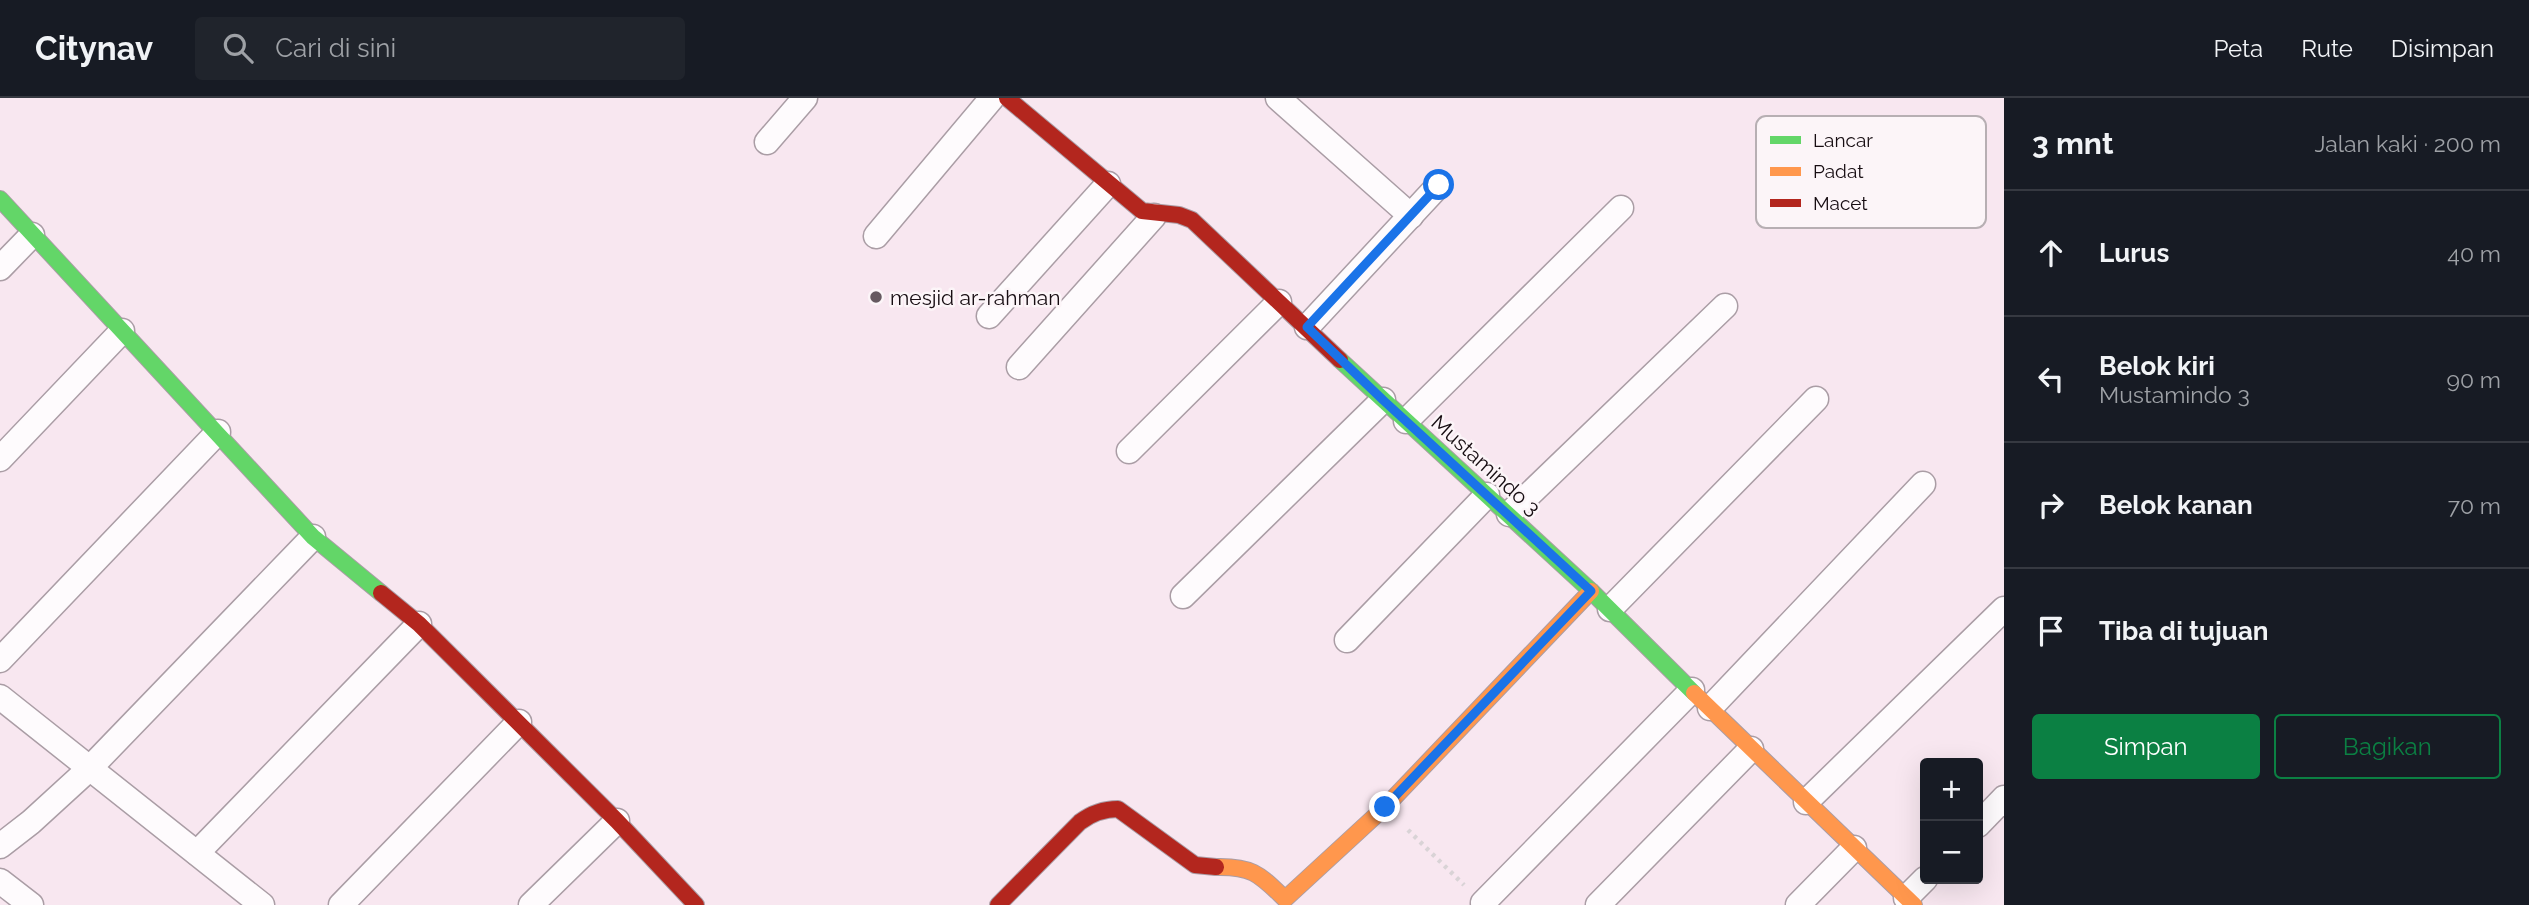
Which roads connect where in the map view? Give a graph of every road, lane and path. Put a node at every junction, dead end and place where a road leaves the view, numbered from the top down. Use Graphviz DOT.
graph roads {
  1 [pos="805,98"];
  2 [pos="992,98"];
  3 [pos="1007,98"];
  4 [pos="1278,98"];
  5 [pos="767,142"];
  6 [pos="1108,184"];
  7 [pos="1439,185"];
  8 [pos="0,199"];
  9 [pos="1621,208"];
  10 [pos="1154,216"];
  11 [pos="1411,216"];
  12 [pos="32,235"];
  13 [pos="876,236"];
  14 [pos="0,268"];
  15 [pos="1279,302"];
  16 [pos="1725,306"];
  17 [pos="989,316"];
  18 [pos="1307,327"];
  19 [pos="122,331"];
  20 [pos="1019,367"];
  21 [pos="1816,399"];
  22 [pos="1383,400"];
  23 [pos="1406,421"];
  24 [pos="218,432"];
  25 [pos="1129,451"];
  26 [pos="0,459"];
  27 [pos="1923,484"];
  28 [pos="1487,495"];
  29 [pos="1509,514"];
  30 [pos="313,537"];
  31 [pos="1591,591"];
  32 [pos="1183,596"];
  33 [pos="1610,609"];
  34 [pos="2004,609"];
  35 [pos="419,624"];
  36 [pos="1347,640"];
  37 [pos="0,660"];
  38 [pos="1692,690"];
  39 [pos="0,698"];
  40 [pos="1710,708"];
  41 [pos="519,722"];
  42 [pos="1751,749"];
  43 [pos="89,769"];
  44 [pos="2004,797"];
  45 [pos="1806,802"];
  46 [pos="1385,807"];
  47 [pos="617,821"];
  48 [pos="1982,821"];
  49 [pos="0,846"];
  50 [pos="1854,848"];
  51 [pos="197,853"];
  52 [pos="0,881"];
  53 [pos="1922,884"];
  54 [pos="1910,901"];
  55 [pos="1288,902"];
  56 [pos="1483,903"];
  57 [pos="31,905"];
  58 [pos="262,905"];
  59 [pos="341,905"];
  60 [pos="531,905"];
  61 [pos="696,905"];
  62 [pos="998,905"];
  63 [pos="1598,905"];
  64 [pos="1798,905"];
  1 -- 5 [label="street"];
  2 -- 13 [label="street"];
  3 -- 6 [label="street"];
  4 -- 11 [label="street"];
  6 -- 10 [label="street"];
  6 -- 17 [label="street"];
  7 -- 11 [label="street"];
  8 -- 12 [label="street"];
  9 -- 23 [label="street"];
  10 -- 15 [label="street, Mustamindo 3"];
  10 -- 20 [label="street"];
  11 -- 18 [label="street"];
  12 -- 14 [label="street"];
  12 -- 19 [label="street"];
  15 -- 18 [label="street, Mustamindo 3"];
  15 -- 25 [label="street"];
  16 -- 29 [label="street"];
  18 -- 22 [label="street, Mustamindo 3"];
  19 -- 24 [label="street"];
  19 -- 26 [label="street"];
  21 -- 33 [label="street"];
  22 -- 23 [label="street, Mustamindo 3"];
  22 -- 32 [label="street"];
  23 -- 28 [label="street, Mustamindo 3"];
  24 -- 30 [label="street"];
  24 -- 37 [label="street"];
  27 -- 40 [label="street"];
  28 -- 29 [label="street, Mustamindo 3"];
  28 -- 36 [label="street"];
  29 -- 31 [label="street, Mustamindo 3"];
  30 -- 35 [label="street"];
  30 -- 43 [label="street"];
  31 -- 33 [label="street, Mustamindo 3"];
  31 -- 46 [label="street"];
  33 -- 38 [label="street, Mustamindo 3"];
  34 -- 45 [label="street"];
  35 -- 41 [label="street"];
  35 -- 51 [label="street"];
  38 -- 40 [label="street, Mustamindo 3"];
  38 -- 56 [label="street"];
  39 -- 43 [label="street"];
  40 -- 42 [label="street, Mustamindo 3"];
  41 -- 47 [label="street"];
  41 -- 59 [label="street"];
  42 -- 45 [label="street, Mustamindo 3"];
  42 -- 63 [label="street"];
  43 -- 49 [label="street"];
  43 -- 51 [label="street"];
  44 -- 48 [label="street"];
  45 -- 50 [label="street, Mustamindo 3"];
  46 -- 55 [label="street"];
  46 -- 56 [label="path"];
  47 -- 60 [label="street"];
  47 -- 61 [label="street"];
  50 -- 54 [label="street, Mustamindo 3"];
  50 -- 64 [label="street"];
  51 -- 58 [label="street"];
  52 -- 57 [label="street"];
  53 -- 54 [label="street"];
  55 -- 62 [label="street"];
}
